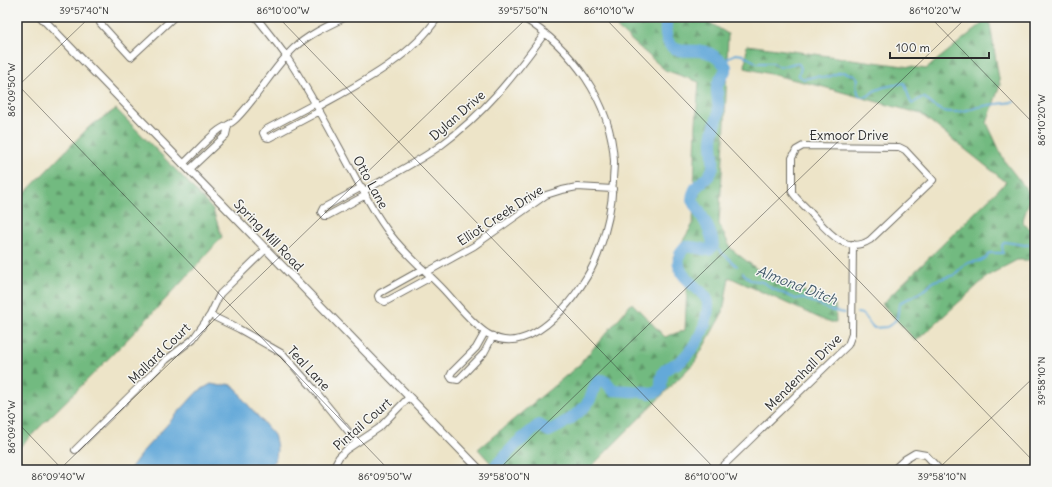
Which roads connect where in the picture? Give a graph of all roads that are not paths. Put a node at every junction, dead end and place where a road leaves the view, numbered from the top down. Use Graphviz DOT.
graph roads {
  1 [pos="41,17"];
  2 [pos="101,17"];
  3 [pos="174,17"];
  4 [pos="256,17"];
  5 [pos="346,17"];
  6 [pos="438,17"];
  7 [pos="522,17"];
  8 [pos="545,33"];
  9 [pos="287,57"];
  10 [pos="318,107"];
  11 [pos="228,126"];
  12 [pos="184,164"];
  13 [pos="189,170"];
  14 [pos="612,189"];
  15 [pos="364,191"];
  16 [pos="853,244"];
  17 [pos="266,248"];
  18 [pos="427,272"];
  19 [pos="210,315"];
  20 [pos="485,332"];
  21 [pos="493,336"];
  22 [pos="409,397"];
  23 [pos="357,442"];
  24 [pos="75,450"];
  25 [pos="17,468"];
  26 [pos="475,468"];
  27 [pos="19,470"];
  28 [pos="332,470"];
  29 [pos="720,470"];
  30 [pos="893,470"];
  31 [pos="940,470"];
  1 -- 12 [label="street, Spring Mill Road"];
  2 -- 3 [label="street"];
  4 -- 9 [label="street, Otto Lane"];
  5 -- 9 [label="street"];
  6 -- 10 [label="street"];
  7 -- 8 [label="street, Otto Lane"];
  8 -- 14 [label="street, Otto Lane"];
  8 -- 15 [label="street, Dylan Drive"];
  9 -- 10 [label="street, Otto Lane"];
  9 -- 11 [label="street"];
  10 -- 10 [label="street"];
  10 -- 15 [label="street, Otto Lane"];
  11 -- 12 [label="street"];
  11 -- 13 [label="street"];
  12 -- 13 [label="street, Spring Mill Road"];
  13 -- 17 [label="street, Spring Mill Road"];
  14 -- 18 [label="street, Elliot Creek Drive"];
  14 -- 21 [label="street, Otto Lane"];
  15 -- 15 [label="street, Dylan Drive"];
  15 -- 18 [label="street, Otto Lane"];
  16 -- 16 [label="street, Exmoor Drive"];
  16 -- 29 [label="street, Mendenhall Drive"];
  17 -- 19 [label="street, Mallard Court"];
  17 -- 22 [label="street, Spring Mill Road"];
  18 -- 18 [label="street, Elliot Creek Drive"];
  18 -- 20 [label="street, Otto Lane"];
  19 -- 23 [label="street, Teal Lane"];
  19 -- 24 [label="street, Mallard Court"];
  20 -- 21 [label="street, Otto Lane"];
  20 -- 21 [label="street"];
  22 -- 23 [label="street, Pintail Court"];
  22 -- 26 [label="street, Spring Mill Road"];
  23 -- 28 [label="street, Pintail Court"];
  25 -- 27 [label="street"];
  30 -- 31 [label="street"];
}
